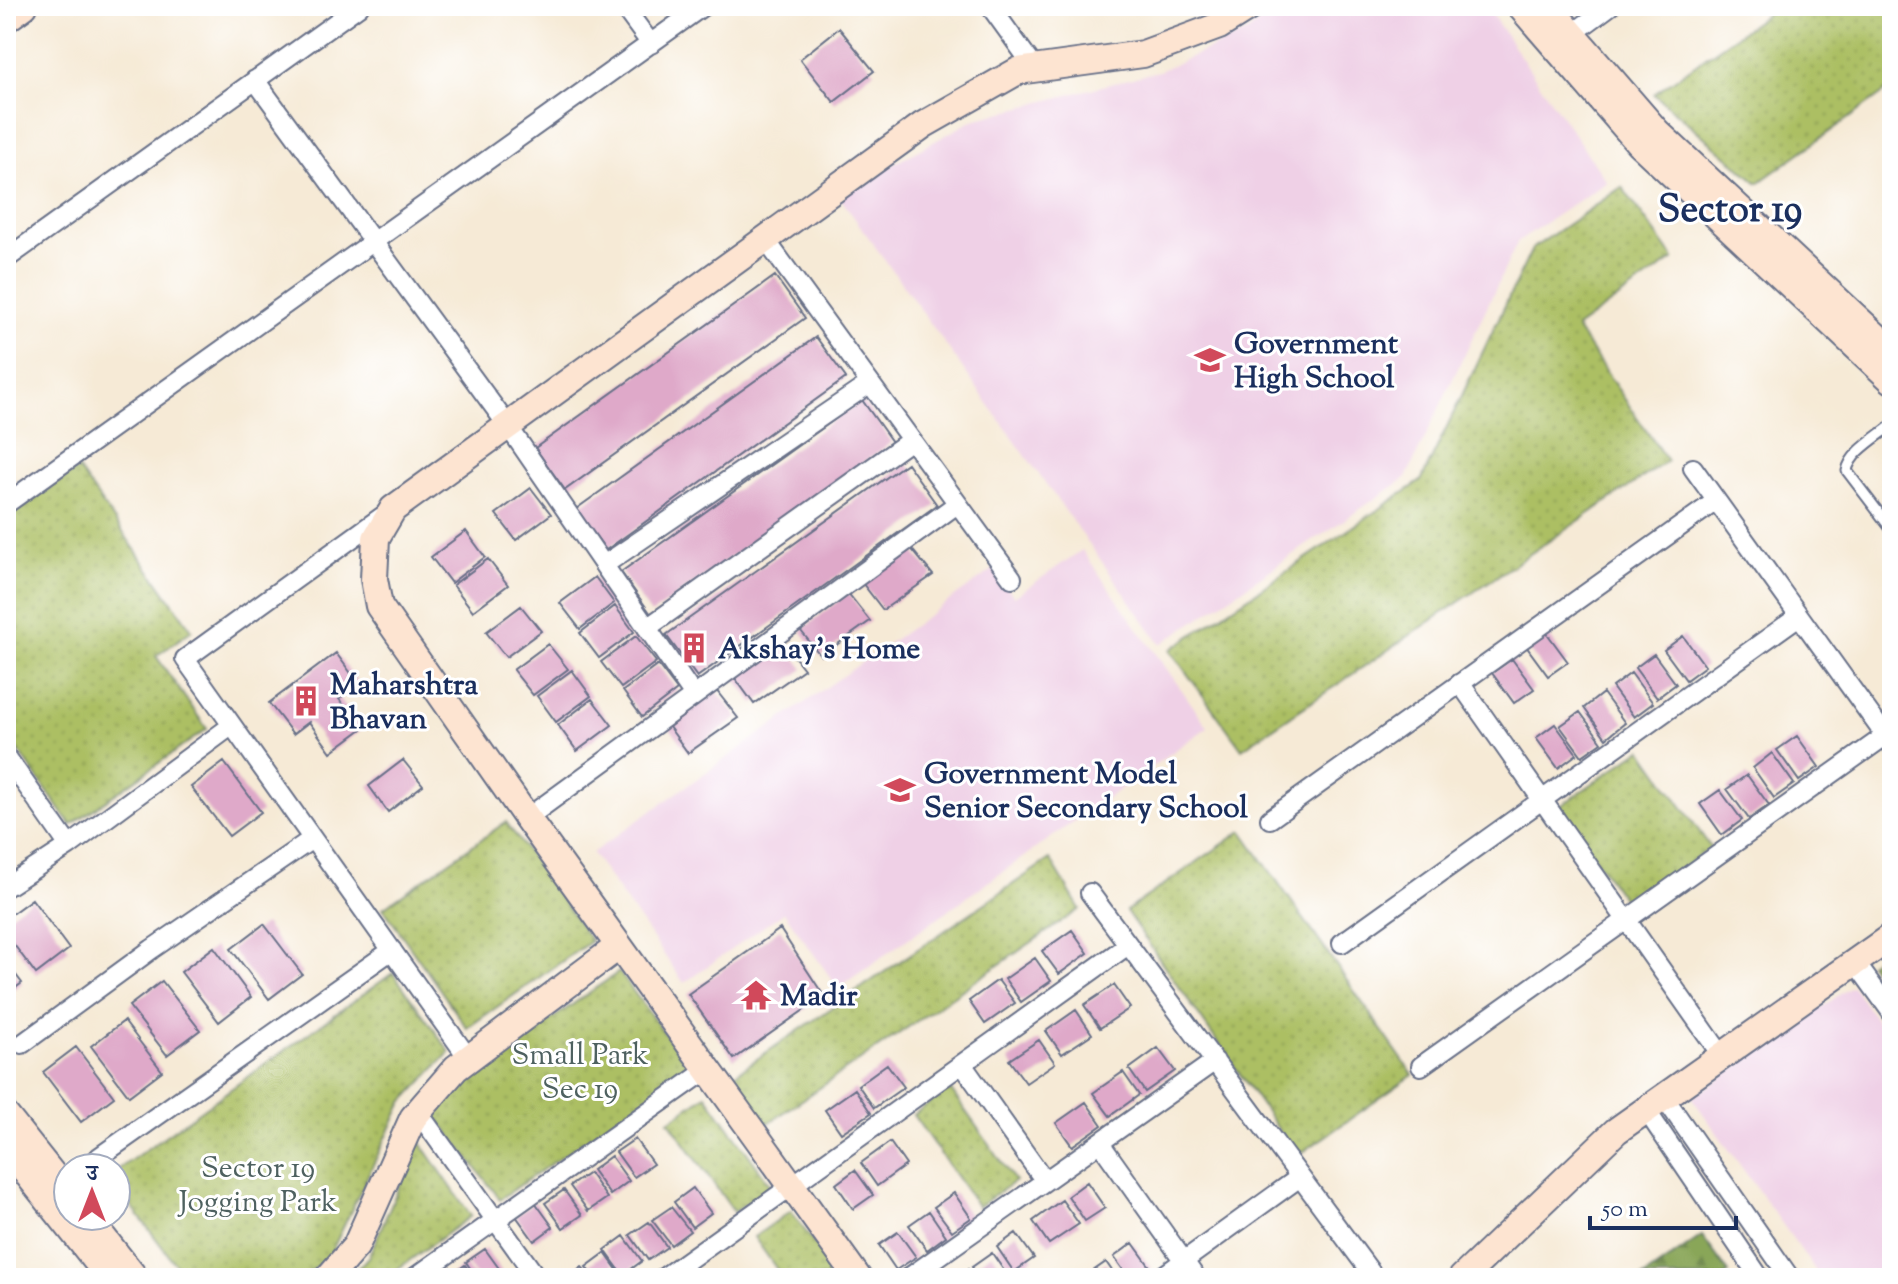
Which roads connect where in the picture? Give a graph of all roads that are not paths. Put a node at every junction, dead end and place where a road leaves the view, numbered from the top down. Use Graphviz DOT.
graph roads {
  1 [pos="24,6"];
  2 [pos="359,6"];
  3 [pos="623,6"];
  4 [pos="703,6"];
  5 [pos="990,6"];
  6 [pos="1251,6"];
  7 [pos="1520,6"];
  8 [pos="1548,6"];
  9 [pos="1610,6"];
  10 [pos="6,19"];
  11 [pos="1563,40"];
  12 [pos="651,44"];
  13 [pos="1034,67"];
  14 [pos="255,80"];
  15 [pos="765,239"];
  16 [pos="374,241"];
  17 [pos="6,259"];
  18 [pos="1892,351"];
  19 [pos="1892,380"];
  20 [pos="869,384"];
  21 [pos="1892,425"];
  22 [pos="508,426"];
  23 [pos="911,440"];
  24 [pos="1693,468"];
  25 [pos="1716,501"];
  26 [pos="6,504"];
  27 [pos="957,504"];
  28 [pos="393,509"];
  29 [pos="1892,530"];
  30 [pos="604,565"];
  31 [pos="1012,578"];
  32 [pos="1799,616"];
  33 [pos="647,628"];
  34 [pos="1460,683"];
  35 [pos="694,696"];
  36 [pos="231,726"];
  37 [pos="1889,741"];
  38 [pos="6,756"];
  39 [pos="1542,800"];
  40 [pos="527,818"];
  41 [pos="1270,819"];
  42 [pos="312,839"];
  43 [pos="69,846"];
  44 [pos="6,887"];
  45 [pos="1090,893"];
  46 [pos="1626,920"];
  47 [pos="1892,936"];
  48 [pos="1342,943"];
  49 [pos="1128,945"];
  50 [pos="619,946"];
  51 [pos="392,950"];
  52 [pos="1855,962"];
  53 [pos="1892,1013"];
  54 [pos="22,1044"];
  55 [pos="1722,1056"];
  56 [pos="469,1059"];
  57 [pos="1215,1061"];
  58 [pos="962,1064"];
  59 [pos="1421,1066"];
  60 [pos="708,1069"];
  61 [pos="1655,1104"];
  62 [pos="418,1112"];
  63 [pos="6,1116"];
  64 [pos="1100,1143"];
  65 [pos="6,1147"];
  66 [pos="106,1152"];
  67 [pos="52,1174"];
  68 [pos="1300,1177"];
  69 [pos="1045,1181"];
  70 [pos="792,1187"];
  71 [pos="496,1220"];
  72 [pos="99,1232"];
  73 [pos="1184,1261"];
  74 [pos="110,1278"];
  75 [pos="135,1278"];
  76 [pos="328,1278"];
  77 [pos="414,1278"];
  78 [pos="537,1278"];
  79 [pos="663,1278"];
  80 [pos="858,1278"];
  81 [pos="908,1278"];
  82 [pos="1160,1278"];
  83 [pos="1196,1278"];
  84 [pos="1375,1278"];
  85 [pos="1462,1278"];
  86 [pos="1760,1278"];
  87 [pos="1790,1278"];
  1 -- 10 [label="street"];
  2 -- 14 [label="street"];
  3 -- 12 [label="street"];
  4 -- 12 [label="street"];
  5 -- 13 [label="street"];
  6 -- 13 [label="street"];
  7 -- 11 [label="street"];
  8 -- 11 [label="street"];
  9 -- 11 [label="street"];
  11 -- 18 [label="street"];
  11 -- 19 [label="street"];
  12 -- 16 [label="street"];
  13 -- 15 [label="street"];
  14 -- 16 [label="street"];
  14 -- 17 [label="street"];
  15 -- 20 [label="street"];
  15 -- 22 [label="street"];
  16 -- 22 [label="street"];
  16 -- 26 [label="street"];
  20 -- 23 [label="street"];
  20 -- 30 [label="street"];
  21 -- 29 [label="lane"];
  22 -- 28 [label="street"];
  22 -- 30 [label="street"];
  23 -- 27 [label="street"];
  23 -- 33 [label="street"];
  24 -- 25 [label="street"];
  25 -- 32 [label="street"];
  25 -- 34 [label="street"];
  27 -- 31 [label="street"];
  27 -- 35 [label="street"];
  28 -- 36 [label="street"];
  28 -- 40 [label="street"];
  30 -- 33 [label="street"];
  32 -- 37 [label="street"];
  32 -- 39 [label="street"];
  33 -- 35 [label="street"];
  34 -- 39 [label="street"];
  34 -- 41 [label="street"];
  35 -- 40 [label="street"];
  36 -- 42 [label="street"];
  36 -- 43 [label="street"];
  37 -- 46 [label="street"];
  38 -- 43 [label="street"];
  39 -- 46 [label="street"];
  39 -- 48 [label="street"];
  40 -- 50 [label="street"];
  42 -- 51 [label="street"];
  42 -- 54 [label="street"];
  43 -- 44 [label="street"];
  45 -- 49 [label="street"];
  46 -- 55 [label="street"];
  46 -- 59 [label="street"];
  47 -- 52 [label="street"];
  49 -- 57 [label="street"];
  49 -- 58 [label="street"];
  50 -- 56 [label="street"];
  50 -- 60 [label="street"];
  51 -- 56 [label="street"];
  51 -- 66 [label="street"];
  52 -- 53 [label="street"];
  52 -- 55 [label="street"];
  55 -- 61 [label="street"];
  56 -- 62 [label="street"];
  57 -- 64 [label="street"];
  57 -- 68 [label="street"];
  58 -- 69 [label="street"];
  58 -- 70 [label="street"];
  60 -- 70 [label="street"];
  60 -- 71 [label="street"];
  61 -- 85 [label="street"];
  61 -- 86 [label="street"];
  61 -- 87 [label="street"];
  62 -- 71 [label="street"];
  62 -- 76 [label="street"];
  63 -- 67 [label="street"];
  64 -- 69 [label="street"];
  64 -- 73 [label="street"];
  65 -- 74 [label="street"];
  68 -- 73 [label="street"];
  68 -- 84 [label="street"];
  69 -- 81 [label="street"];
  70 -- 79 [label="street"];
  70 -- 80 [label="street"];
  71 -- 77 [label="street"];
  71 -- 78 [label="street"];
  72 -- 75 [label="street"];
  73 -- 82 [label="street"];
  73 -- 83 [label="street"];
}
